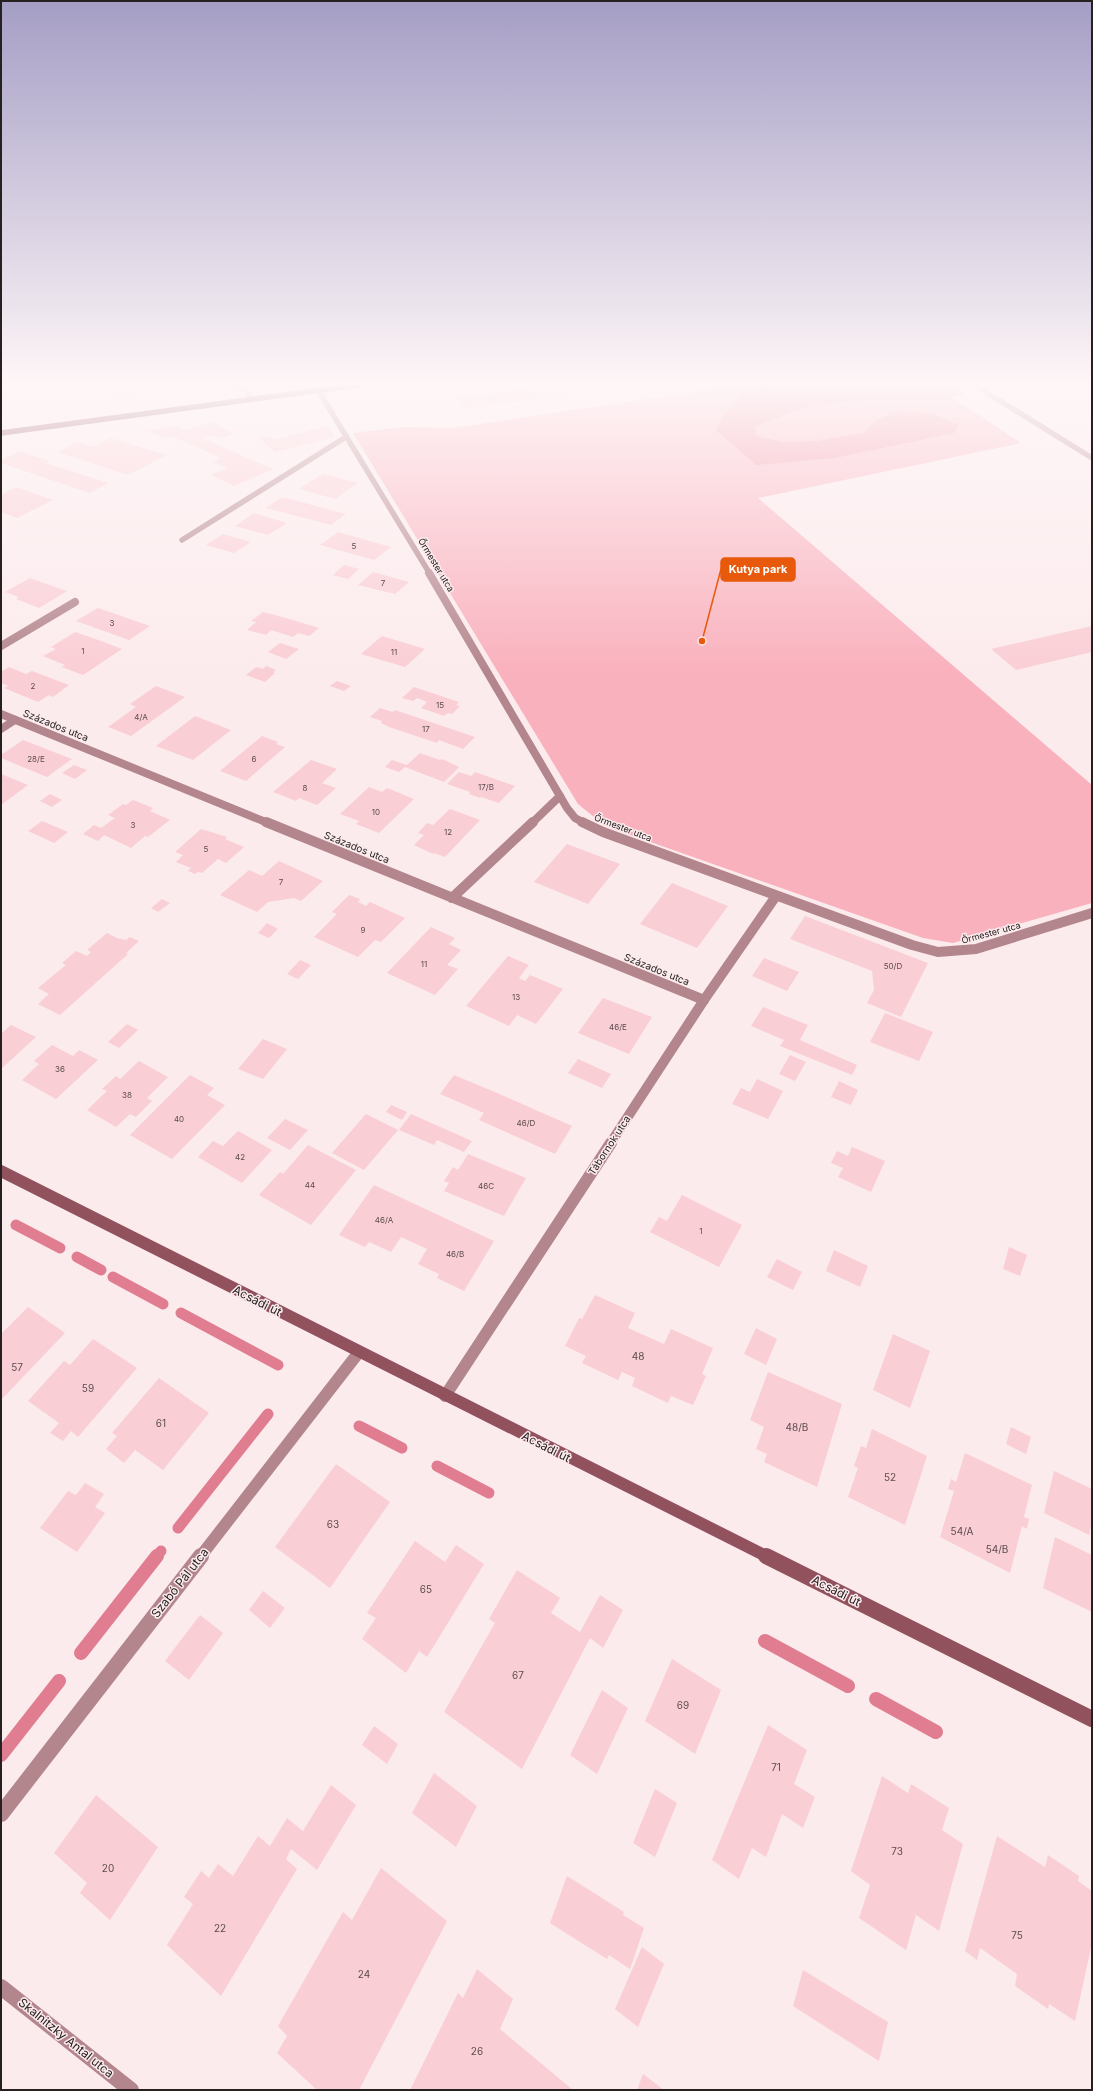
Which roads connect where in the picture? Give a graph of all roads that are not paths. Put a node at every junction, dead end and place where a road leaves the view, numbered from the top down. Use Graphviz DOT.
graph roads {
  1 [pos="280,479"];
  2 [pos="373,479"];
  3 [pos="182,540"];
  4 [pos="75,602"];
  5 [pos="1,646"];
  6 [pos="1,714"];
  7 [pos="15,720"];
  8 [pos="1,729"];
  9 [pos="560,796"];
  10 [pos="776,896"];
  11 [pos="452,898"];
  12 [pos="1092,913"];
  13 [pos="704,1000"];
  14 [pos="1,1171"];
  15 [pos="359,1352"];
  16 [pos="445,1396"];
  17 [pos="1092,1719"];
  18 [pos="1,1814"];
  19 [pos="1,1987"];
  20 [pos="131,2090"];
  1 -- 3 [label="street"];
  2 -- 9 [label="street, Őrmester utca"];
  4 -- 5 [label="street"];
  6 -- 7 [label="street, Százados utca"];
  7 -- 8 [label="street"];
  7 -- 11 [label="street, Százados utca"];
  9 -- 10 [label="street, Őrmester utca"];
  9 -- 11 [label="street"];
  10 -- 12 [label="street, Őrmester utca"];
  10 -- 13 [label="street, Tábornok utca"];
  11 -- 13 [label="street, Százados utca"];
  13 -- 16 [label="street, Tábornok utca"];
  14 -- 15 [label="main road, Acsádi út"];
  15 -- 16 [label="main road, Acsádi út"];
  15 -- 18 [label="street, Szabó Pál utca"];
  16 -- 17 [label="main road, Acsádi út"];
  19 -- 20 [label="street, Skalnitzky Antal utca"];
}
